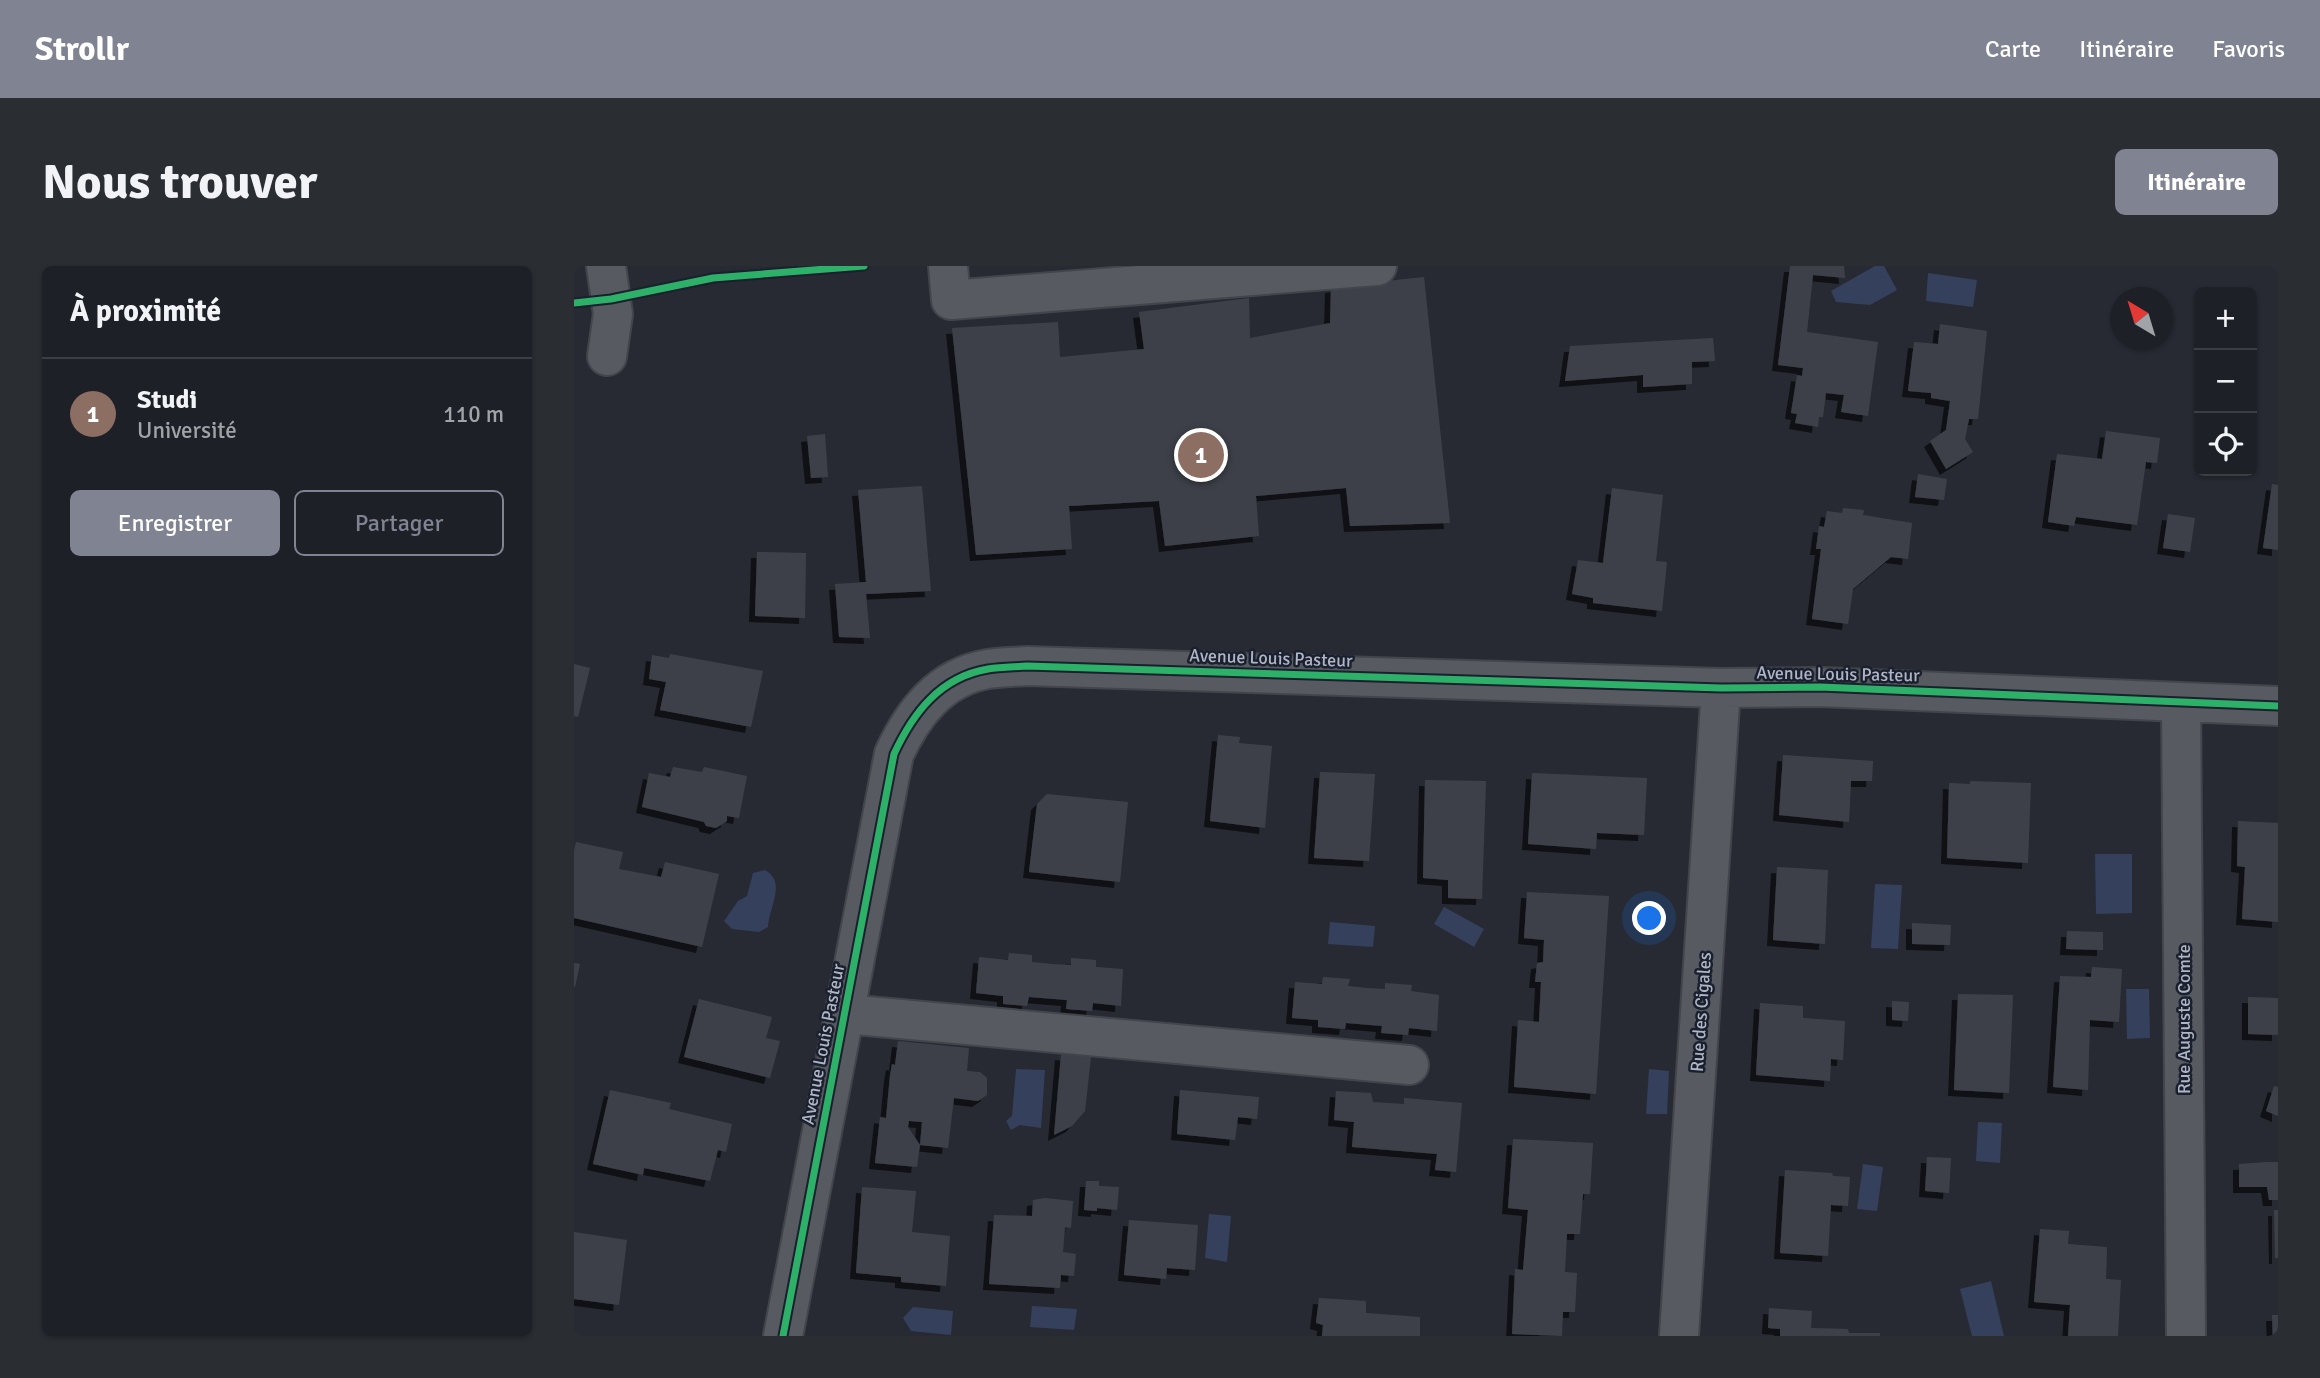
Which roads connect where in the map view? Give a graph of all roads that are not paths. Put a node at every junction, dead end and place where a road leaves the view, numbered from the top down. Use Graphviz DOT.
graph roads {
  1 [pos="606,266"];
  2 [pos="948,266"];
  3 [pos="1377,266"];
  4 [pos="607,356"];
  5 [pos="1721,688"];
  6 [pos="2182,703"];
  7 [pos="2278,706"];
  8 [pos="845,1014"];
  9 [pos="1409,1065"];
  10 [pos="783,1336"];
  11 [pos="1679,1336"];
  12 [pos="2186,1336"];
  1 -- 4 [label="street"];
  2 -- 3 [label="street"];
  5 -- 6 [label="street, Avenue Louis Pasteur"];
  5 -- 8 [label="street, Avenue Louis Pasteur"];
  5 -- 11 [label="street, Rue des Cigales"];
  6 -- 7 [label="street, Avenue Louis Pasteur"];
  6 -- 12 [label="street, Rue Auguste Comte"];
  8 -- 9 [label="street"];
  8 -- 10 [label="street, Avenue Louis Pasteur"];
}
